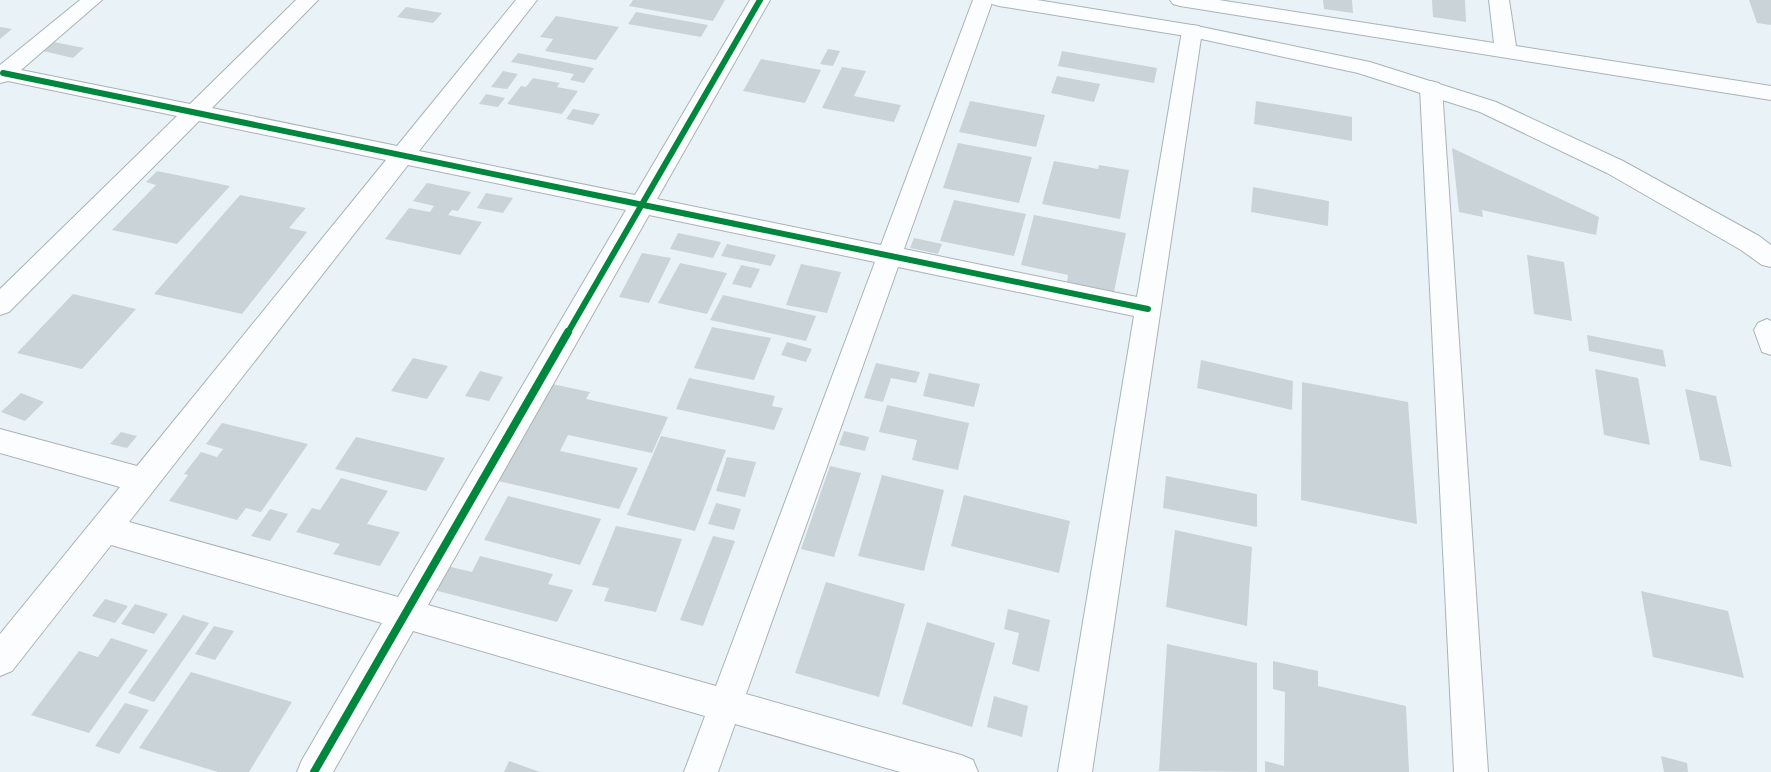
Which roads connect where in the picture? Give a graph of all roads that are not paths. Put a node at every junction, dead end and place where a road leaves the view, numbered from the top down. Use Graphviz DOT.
graph roads {
  1 [pos="308,0"];
  2 [pos="527,0"];
  3 [pos="760,0"];
  4 [pos="982,0"];
  5 [pos="999,0"];
  6 [pos="1180,0"];
  7 [pos="1499,0"];
  8 [pos="83,1"];
  9 [pos="1192,31"];
  10 [pos="1506,52"];
  11 [pos="2,74"];
  12 [pos="1431,88"];
  13 [pos="1771,93"];
  14 [pos="194,113"];
  15 [pos="403,156"];
  16 [pos="642,205"];
  17 [pos="889,256"];
  18 [pos="1771,258"];
  19 [pos="0,305"];
  20 [pos="1148,308"];
  21 [pos="0,442"];
  22 [pos="143,481"];
  23 [pos="105,529"];
  24 [pos="406,614"];
  25 [pos="0,660"];
  26 [pos="726,705"];
  27 [pos="314,772"];
  28 [pos="701,772"];
  29 [pos="961,772"];
  30 [pos="1075,772"];
  31 [pos="1471,772"];
  1 -- 14 [label="street"];
  2 -- 15 [label="street"];
  3 -- 16 [label="street"];
  4 -- 17 [label="street"];
  5 -- 9 [label="street"];
  6 -- 10 [label="street"];
  7 -- 10 [label="street"];
  8 -- 11 [label="street"];
  9 -- 12 [label="street"];
  9 -- 20 [label="street"];
  10 -- 13 [label="street"];
  11 -- 14 [label="street"];
  12 -- 18 [label="street"];
  12 -- 31 [label="street"];
  14 -- 15 [label="street"];
  14 -- 19 [label="street"];
  15 -- 16 [label="street"];
  15 -- 22 [label="street"];
  16 -- 17 [label="street"];
  16 -- 24 [label="street"];
  17 -- 20 [label="street"];
  17 -- 26 [label="street"];
  20 -- 30 [label="street"];
  21 -- 22 [label="street"];
  22 -- 23 [label="street"];
  23 -- 24 [label="street"];
  23 -- 25 [label="street"];
  24 -- 26 [label="street"];
  24 -- 27 [label="street"];
  26 -- 28 [label="street"];
  26 -- 29 [label="street"];
}
